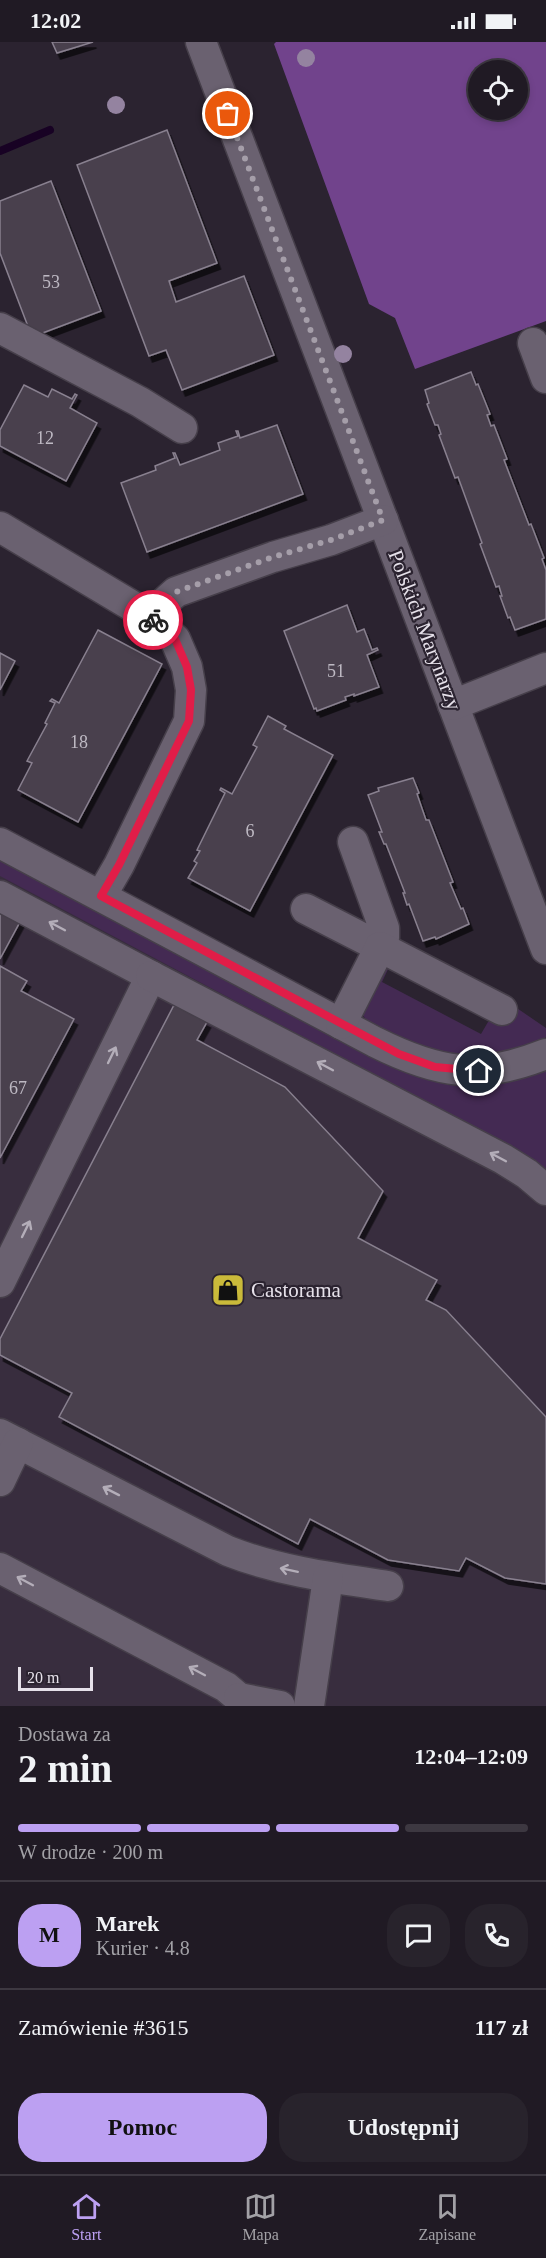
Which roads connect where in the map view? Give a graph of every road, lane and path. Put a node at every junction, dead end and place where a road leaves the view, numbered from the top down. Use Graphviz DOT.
graph roads {
  1 [pos="201,42"];
  2 [pos="0,328"];
  3 [pos="532,343"];
  4 [pos="546,378"];
  5 [pos="182,428"];
  6 [pos="383,520"];
  7 [pos="0,526"];
  8 [pos="149,616"];
  9 [pos="546,668"];
  10 [pos="453,705"];
  11 [pos="353,842"];
  12 [pos="0,843"];
  13 [pos="0,896"];
  14 [pos="101,896"];
  15 [pos="306,909"];
  16 [pos="380,947"];
  17 [pos="546,949"];
  18 [pos="152,976"];
  19 [pos="502,1010"];
  20 [pos="341,1024"];
  21 [pos="546,1054"];
  22 [pos="546,1190"];
  23 [pos="0,1282"];
  24 [pos="9,1439"];
  25 [pos="0,1481"];
  26 [pos="0,1568"];
  27 [pos="328,1578"];
  28 [pos="388,1586"];
  29 [pos="241,1702"];
  30 [pos="280,1706"];
  31 [pos="309,1706"];
  1 -- 6 [label="street, Polskich Marynarzy"];
  2 -- 5 [label="street"];
  3 -- 4 [label="street"];
  6 -- 8 [label="street"];
  6 -- 10 [label="street, Polskich Marynarzy"];
  7 -- 8 [label="street"];
  8 -- 14 [label="street"];
  9 -- 10 [label="street"];
  10 -- 17 [label="street, Polskich Marynarzy"];
  11 -- 16 [label="street"];
  12 -- 14 [label="street"];
  18 -- 13 [label="street, one-way"];
  14 -- 20 [label="street"];
  15 -- 16 [label="street"];
  16 -- 19 [label="street"];
  16 -- 20 [label="street"];
  22 -- 18 [label="street, one-way"];
  23 -- 18 [label="street, one-way"];
  20 -- 21 [label="street"];
  24 -- 25 [label="street"];
  27 -- 24 [label="street, one-way"];
  29 -- 26 [label="street, one-way"];
  27 -- 28 [label="street"];
  27 -- 31 [label="street"];
  29 -- 30 [label="street"];
}
